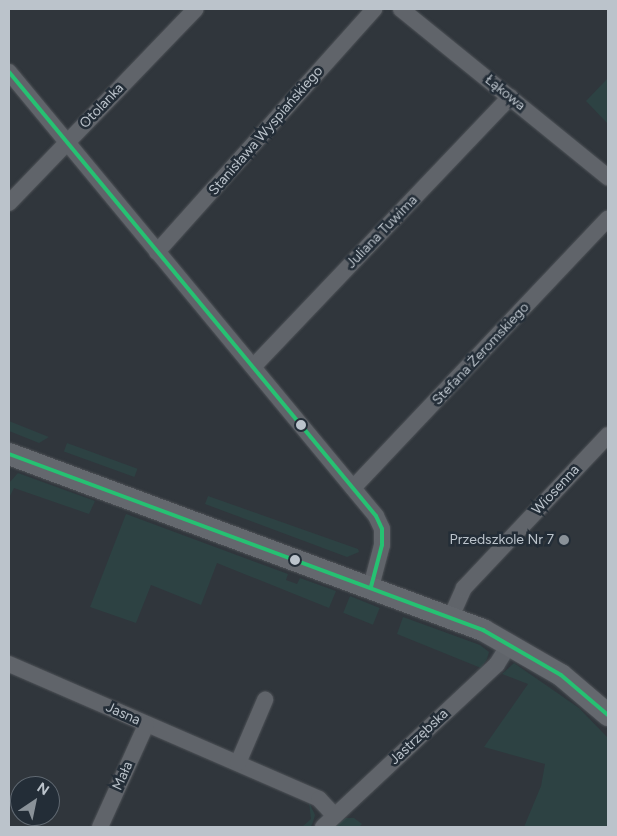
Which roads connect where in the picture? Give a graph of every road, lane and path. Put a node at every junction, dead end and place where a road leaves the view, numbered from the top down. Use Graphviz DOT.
graph roads {
  1 [pos="196,9"];
  2 [pos="374,9"];
  3 [pos="401,9"];
  4 [pos="9,72"];
  5 [pos="510,97"];
  6 [pos="66,142"];
  7 [pos="608,177"];
  8 [pos="9,203"];
  9 [pos="608,218"];
  10 [pos="157,252"];
  11 [pos="253,367"];
  12 [pos="608,435"];
  13 [pos="10,458"];
  14 [pos="353,488"];
  15 [pos="371,587"];
  16 [pos="451,617"];
  17 [pos="510,643"];
  18 [pos="9,664"];
  19 [pos="265,700"];
  20 [pos="608,715"];
  21 [pos="146,725"];
  22 [pos="238,763"];
  23 [pos="329,822"];
  24 [pos="100,827"];
  1 -- 6 [label="street, Otolanka"];
  2 -- 10 [label="street, Stanisława Wyspiańskiego"];
  3 -- 5 [label="street, Łąkowa"];
  4 -- 6 [label="street"];
  5 -- 7 [label="street, Łąkowa"];
  5 -- 11 [label="street, Juliana Tuwima"];
  6 -- 8 [label="street, Otolanka"];
  6 -- 10 [label="street"];
  9 -- 14 [label="street, Stefana Żeromskiego"];
  10 -- 11 [label="street"];
  11 -- 14 [label="street"];
  12 -- 16 [label="street, Wiosenna"];
  13 -- 15 [label="main road"];
  14 -- 15 [label="street"];
  15 -- 16 [label="main road"];
  16 -- 17 [label="main road"];
  17 -- 20 [label="main road"];
  17 -- 23 [label="street, Jastrzębska"];
  18 -- 21 [label="street, Jasna"];
  19 -- 22 [label="street"];
  21 -- 22 [label="street, Jasna"];
  21 -- 24 [label="street, Mała"];
  22 -- 23 [label="street, Jasna"];
}
